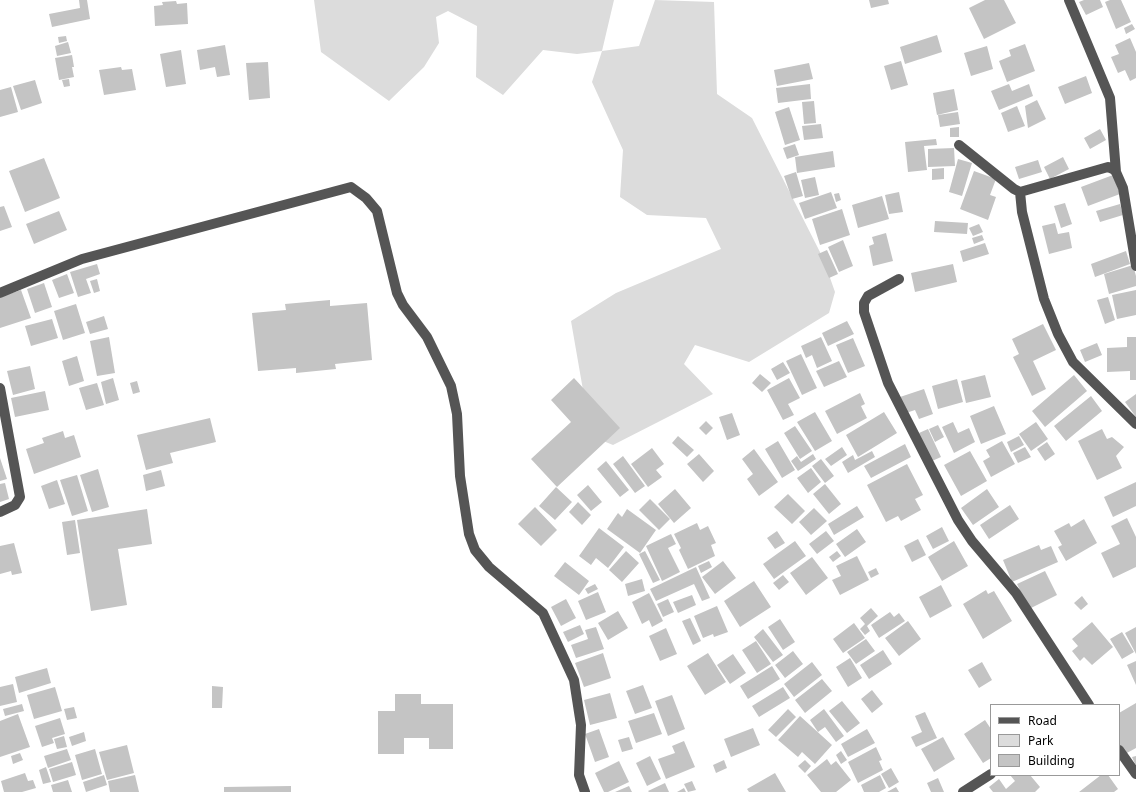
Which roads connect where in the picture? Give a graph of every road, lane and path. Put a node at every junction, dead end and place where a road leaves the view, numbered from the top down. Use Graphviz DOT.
graph roads {
  1 [pos="1069,0"];
  2 [pos="959,145"];
  3 [pos="1116,172"];
  4 [pos="1020,192"];
  5 [pos="1136,266"];
  6 [pos="899,279"];
  7 [pos="0,293"];
  8 [pos="0,388"];
  9 [pos="1136,424"];
  10 [pos="0,512"];
  11 [pos="1089,704"];
  12 [pos="1120,751"];
  13 [pos="1136,774"];
  14 [pos="990,775"];
  15 [pos="585,792"];
  16 [pos="963,792"];
  1 -- 3 [label="street"];
  2 -- 4 [label="street"];
  3 -- 4 [label="street"];
  3 -- 5 [label="street"];
  4 -- 9 [label="street"];
  6 -- 11 [label="street"];
  7 -- 15 [label="street"];
  8 -- 10 [label="street"];
  12 -- 13 [label="street"];
  14 -- 16 [label="street"];
}
